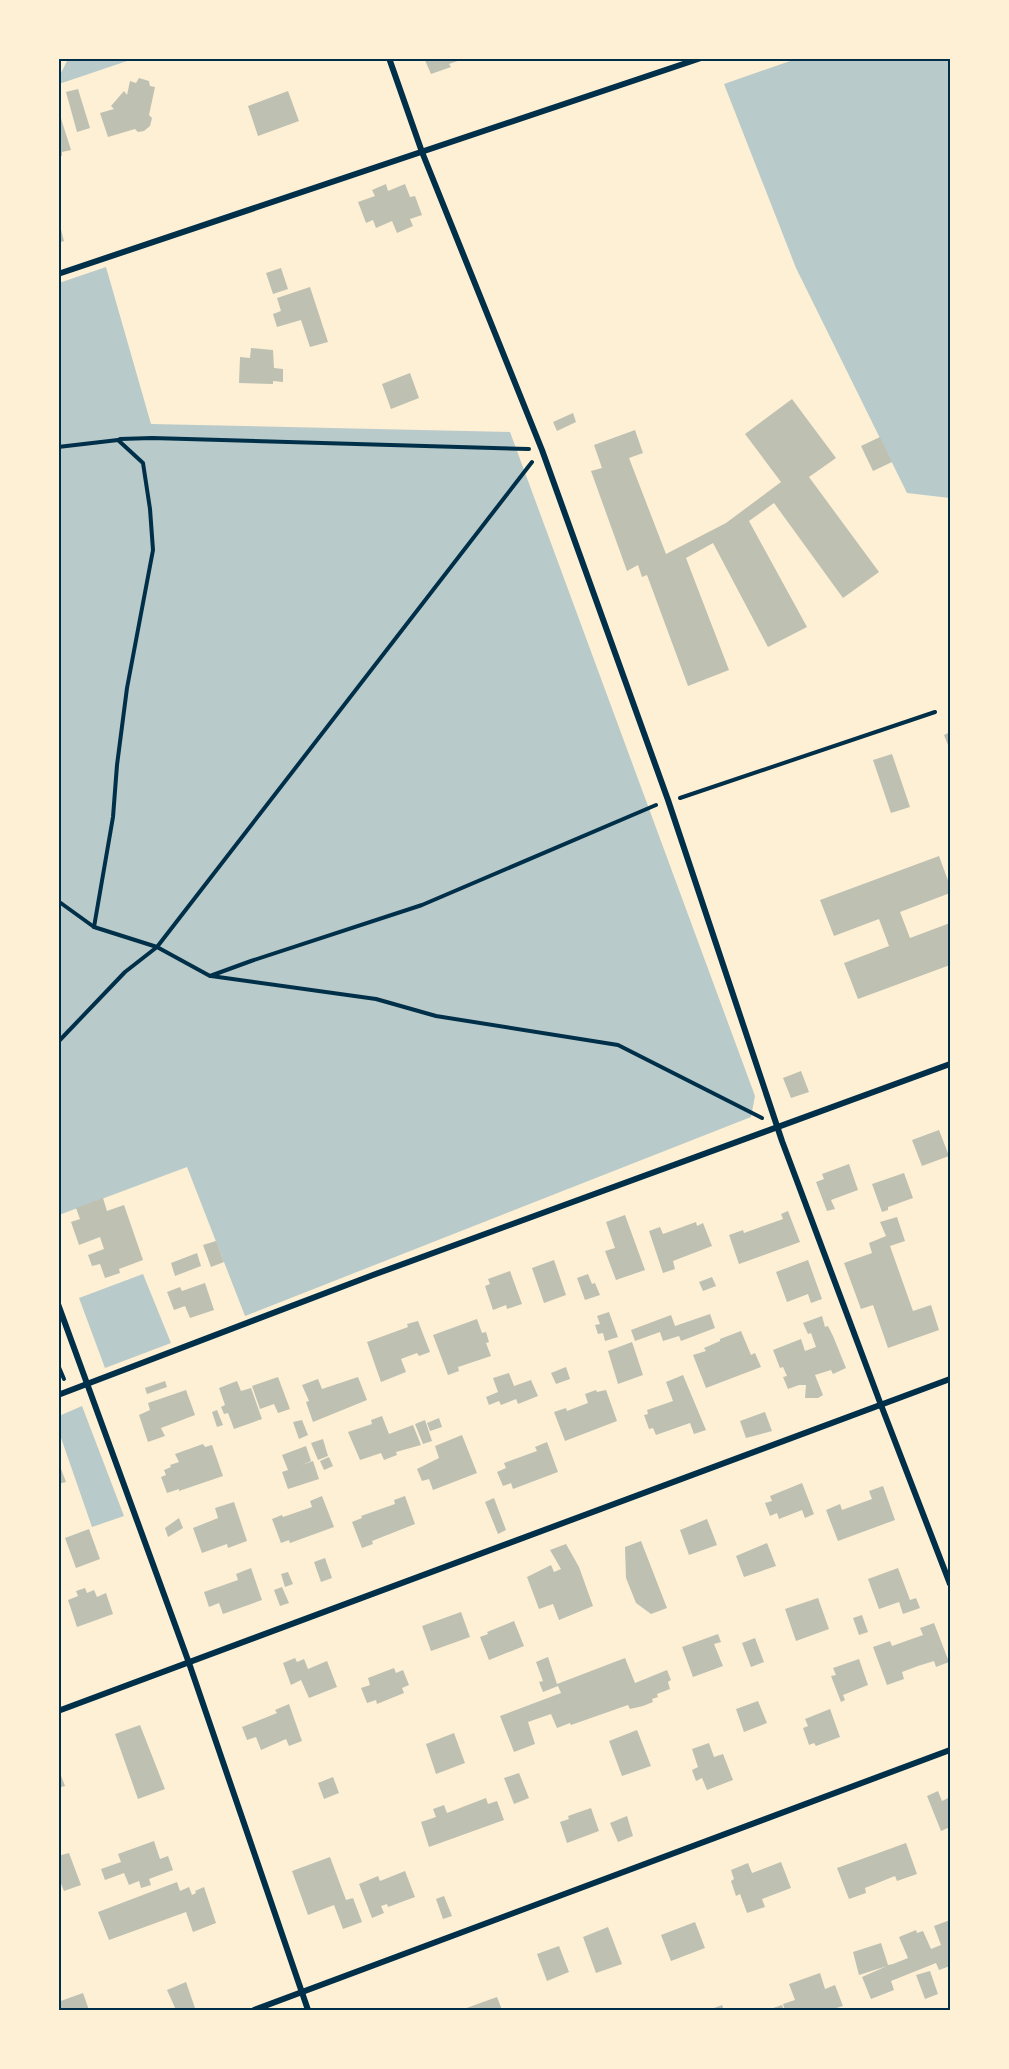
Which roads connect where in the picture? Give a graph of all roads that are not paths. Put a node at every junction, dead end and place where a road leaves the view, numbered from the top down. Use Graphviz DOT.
graph roads {
  1 [pos="389,58"];
  2 [pos="701,58"];
  3 [pos="422,152"];
  4 [pos="58,274"];
  5 [pos="951,1064"];
  6 [pos="777,1126"];
  7 [pos="58,1304"];
  8 [pos="951,1379"];
  9 [pos="86,1384"];
  10 [pos="58,1395"];
  11 [pos="881,1405"];
  12 [pos="951,1584"];
  13 [pos="189,1663"];
  14 [pos="58,1712"];
  15 [pos="951,1750"];
  16 [pos="301,1993"];
  17 [pos="254,2010"];
  18 [pos="308,2010"];
  1 -- 3 [label="street"];
  2 -- 3 [label="street"];
  3 -- 4 [label="street"];
  3 -- 6 [label="street"];
  5 -- 6 [label="street"];
  6 -- 9 [label="street"];
  6 -- 11 [label="street"];
  7 -- 9 [label="street"];
  8 -- 11 [label="street"];
  9 -- 10 [label="street"];
  9 -- 13 [label="street"];
  11 -- 12 [label="street"];
  11 -- 13 [label="street"];
  13 -- 14 [label="street"];
  13 -- 16 [label="street"];
  15 -- 16 [label="street"];
  16 -- 17 [label="street"];
  16 -- 18 [label="street"];
}
